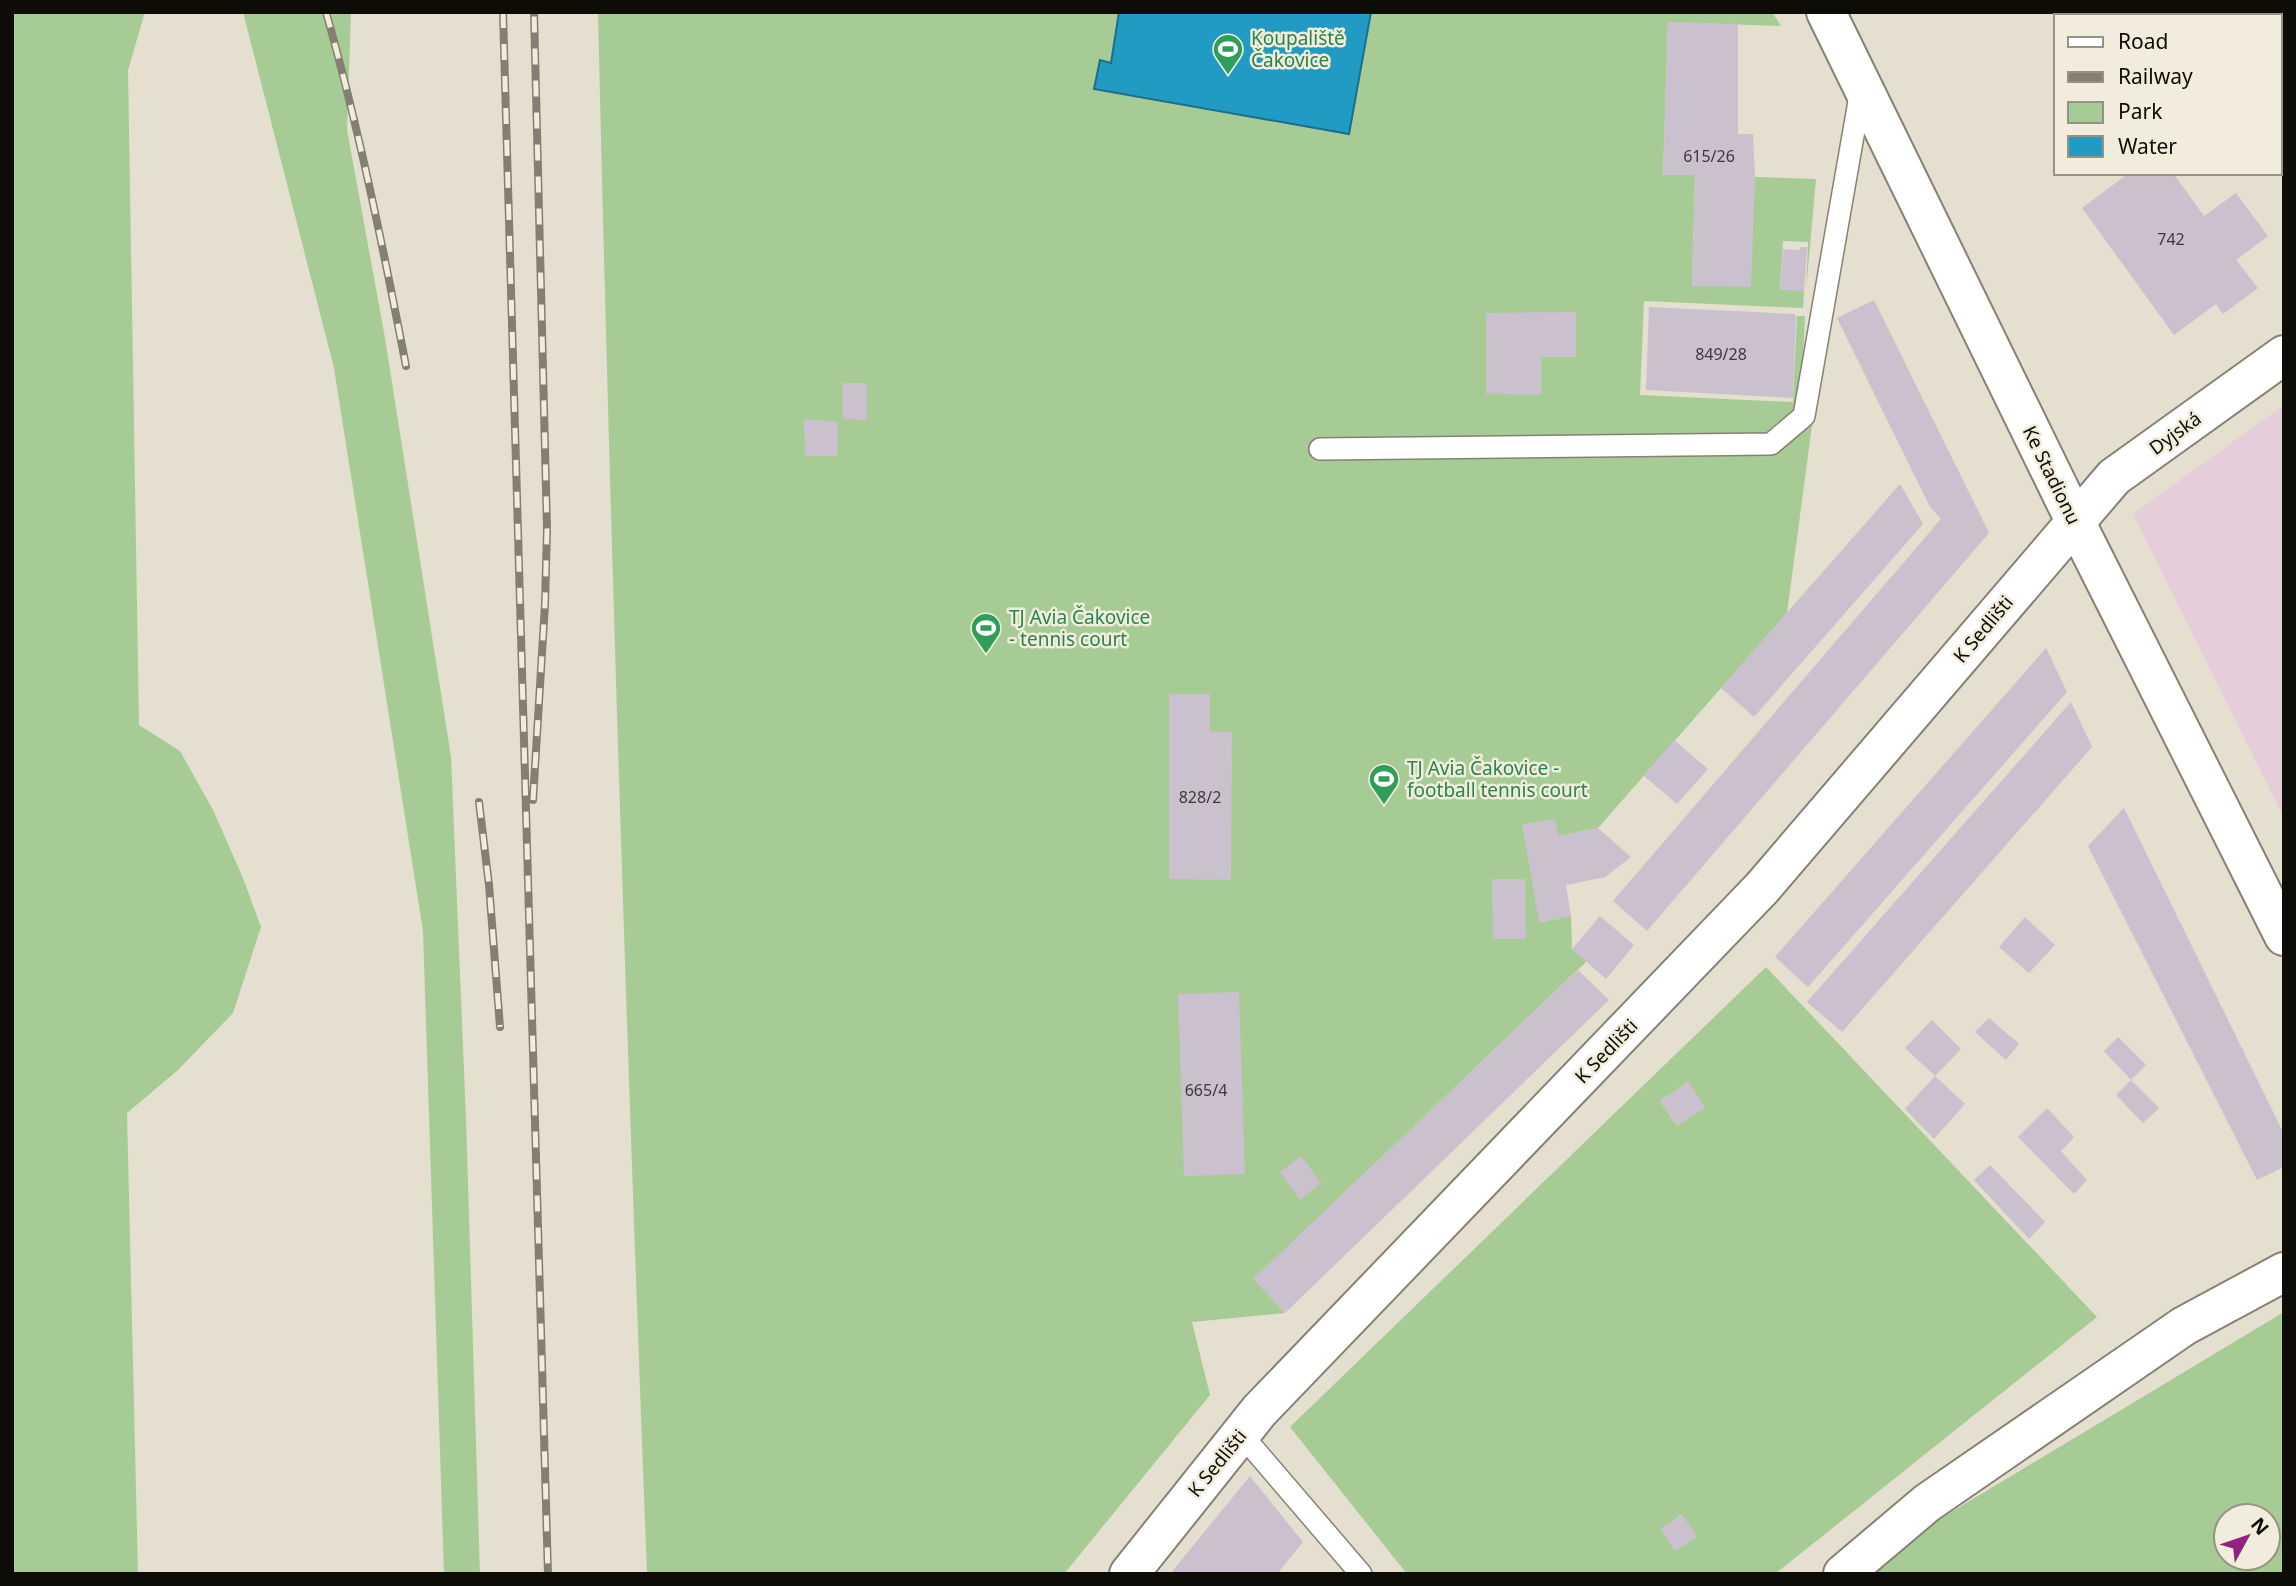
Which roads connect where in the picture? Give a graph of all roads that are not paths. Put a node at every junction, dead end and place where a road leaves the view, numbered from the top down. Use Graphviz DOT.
graph roads {
  1 [pos="1831,14"];
  2 [pos="1862,84"];
  3 [pos="2284,355"];
  4 [pos="1320,449"];
  5 [pos="2075,521"];
  6 [pos="2284,936"];
  7 [pos="2284,1272"];
  8 [pos="1241,1434"];
  9 [pos="1129,1574"];
  10 [pos="1361,1574"];
  11 [pos="1843,1574"];
  1 -- 2 [label="street, Ke Stadionu"];
  2 -- 4 [label="lane"];
  2 -- 5 [label="street, Ke Stadionu"];
  3 -- 5 [label="street, Dyjská"];
  5 -- 6 [label="street, Ke Stadionu"];
  5 -- 8 [label="street, K Sedlišti"];
  7 -- 11 [label="street"];
  8 -- 9 [label="street, K Sedlišti"];
  8 -- 10 [label="lane"];
}
